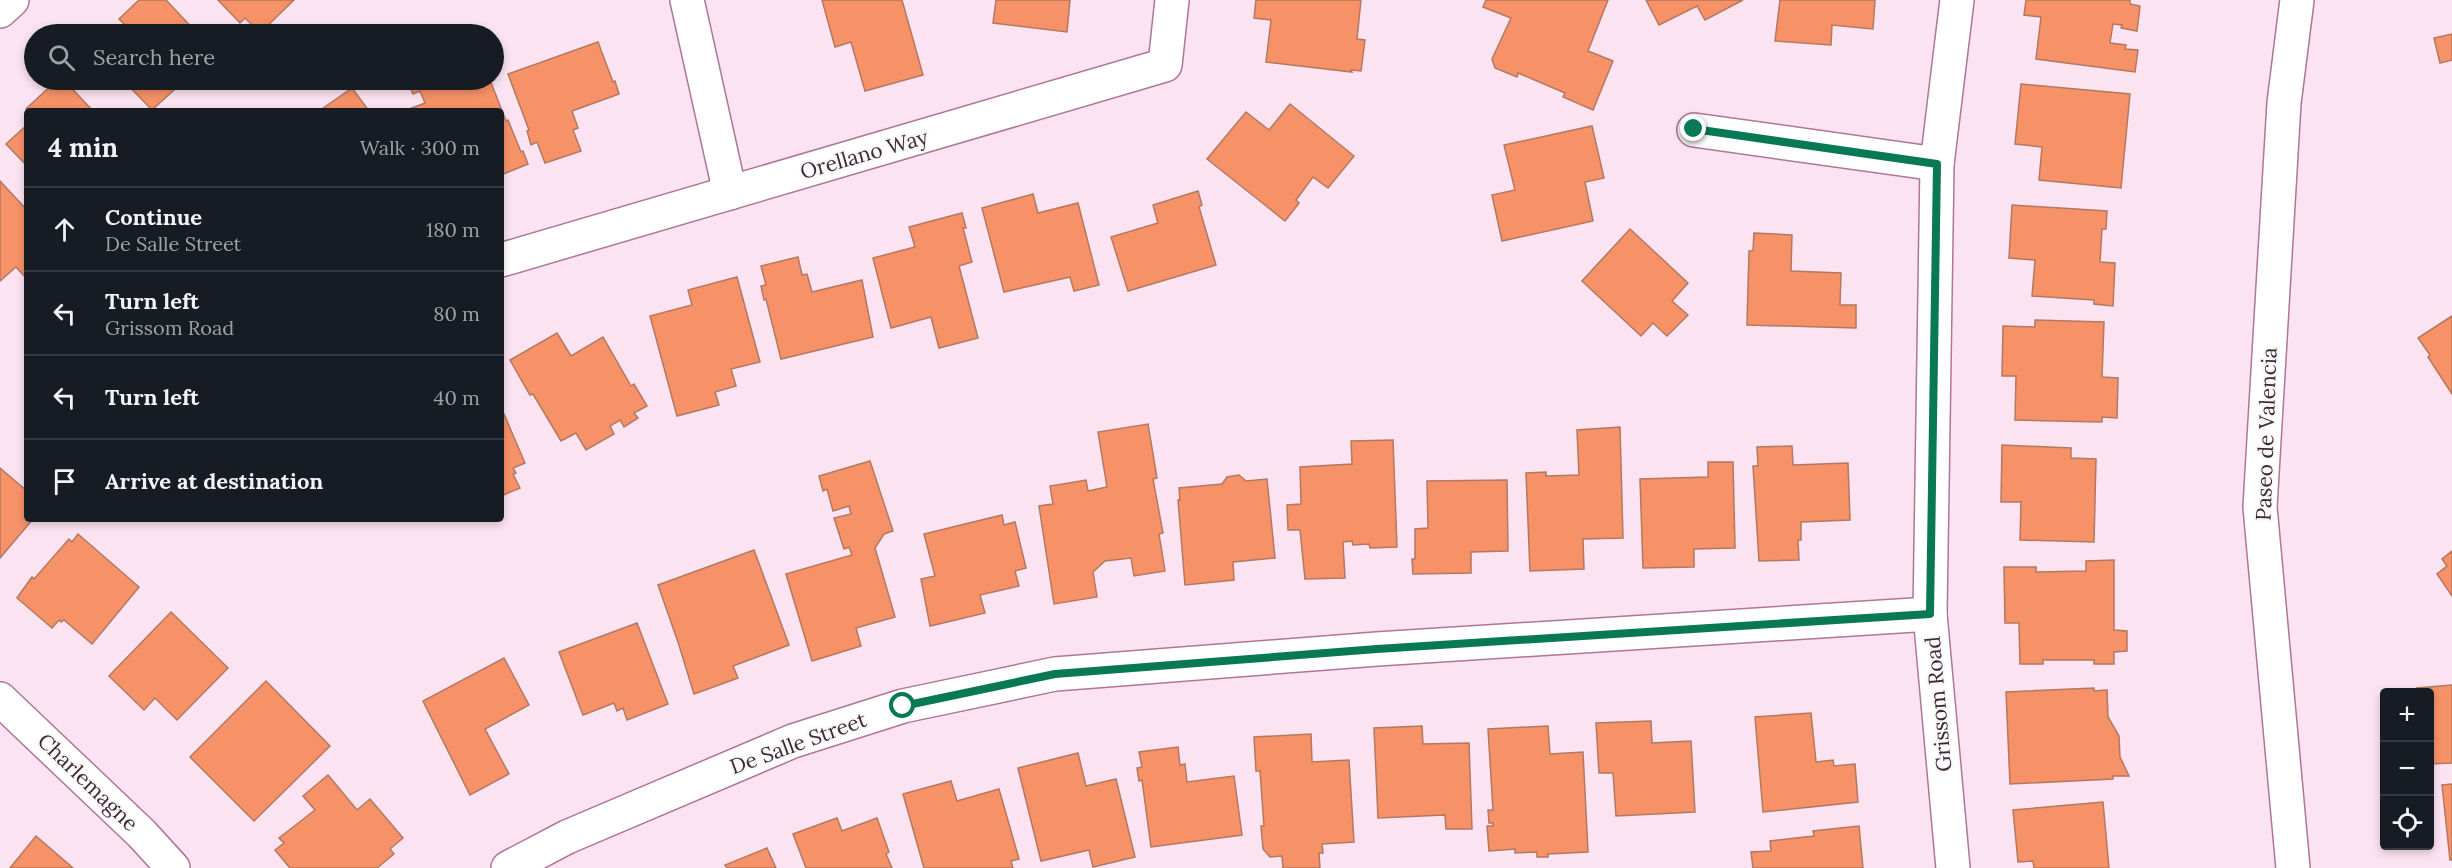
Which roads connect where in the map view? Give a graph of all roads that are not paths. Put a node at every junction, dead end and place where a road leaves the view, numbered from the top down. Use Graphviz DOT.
graph roads {
  1 [pos="12,0"];
  2 [pos="687,0"];
  3 [pos="1172,0"];
  4 [pos="1957,0"];
  5 [pos="2297,0"];
  6 [pos="0,11"];
  7 [pos="1694,129"];
  8 [pos="1937,164"];
  9 [pos="730,193"];
  10 [pos="504,259"];
  11 [pos="1930,614"];
  12 [pos="0,699"];
  13 [pos="173,868"];
  14 [pos="508,868"];
  15 [pos="1953,868"];
  16 [pos="2293,868"];
  1 -- 6 [label="street"];
  2 -- 9 [label="street"];
  3 -- 9 [label="street, Orellano Way"];
  4 -- 8 [label="street, Grissom Road"];
  5 -- 16 [label="street, Paseo de Valencia"];
  7 -- 8 [label="street"];
  8 -- 11 [label="street, Grissom Road"];
  9 -- 10 [label="street, Orellano Way"];
  11 -- 14 [label="street, De Salle Street"];
  11 -- 15 [label="street, Grissom Road"];
  12 -- 13 [label="street, Charlemagne"];
}
